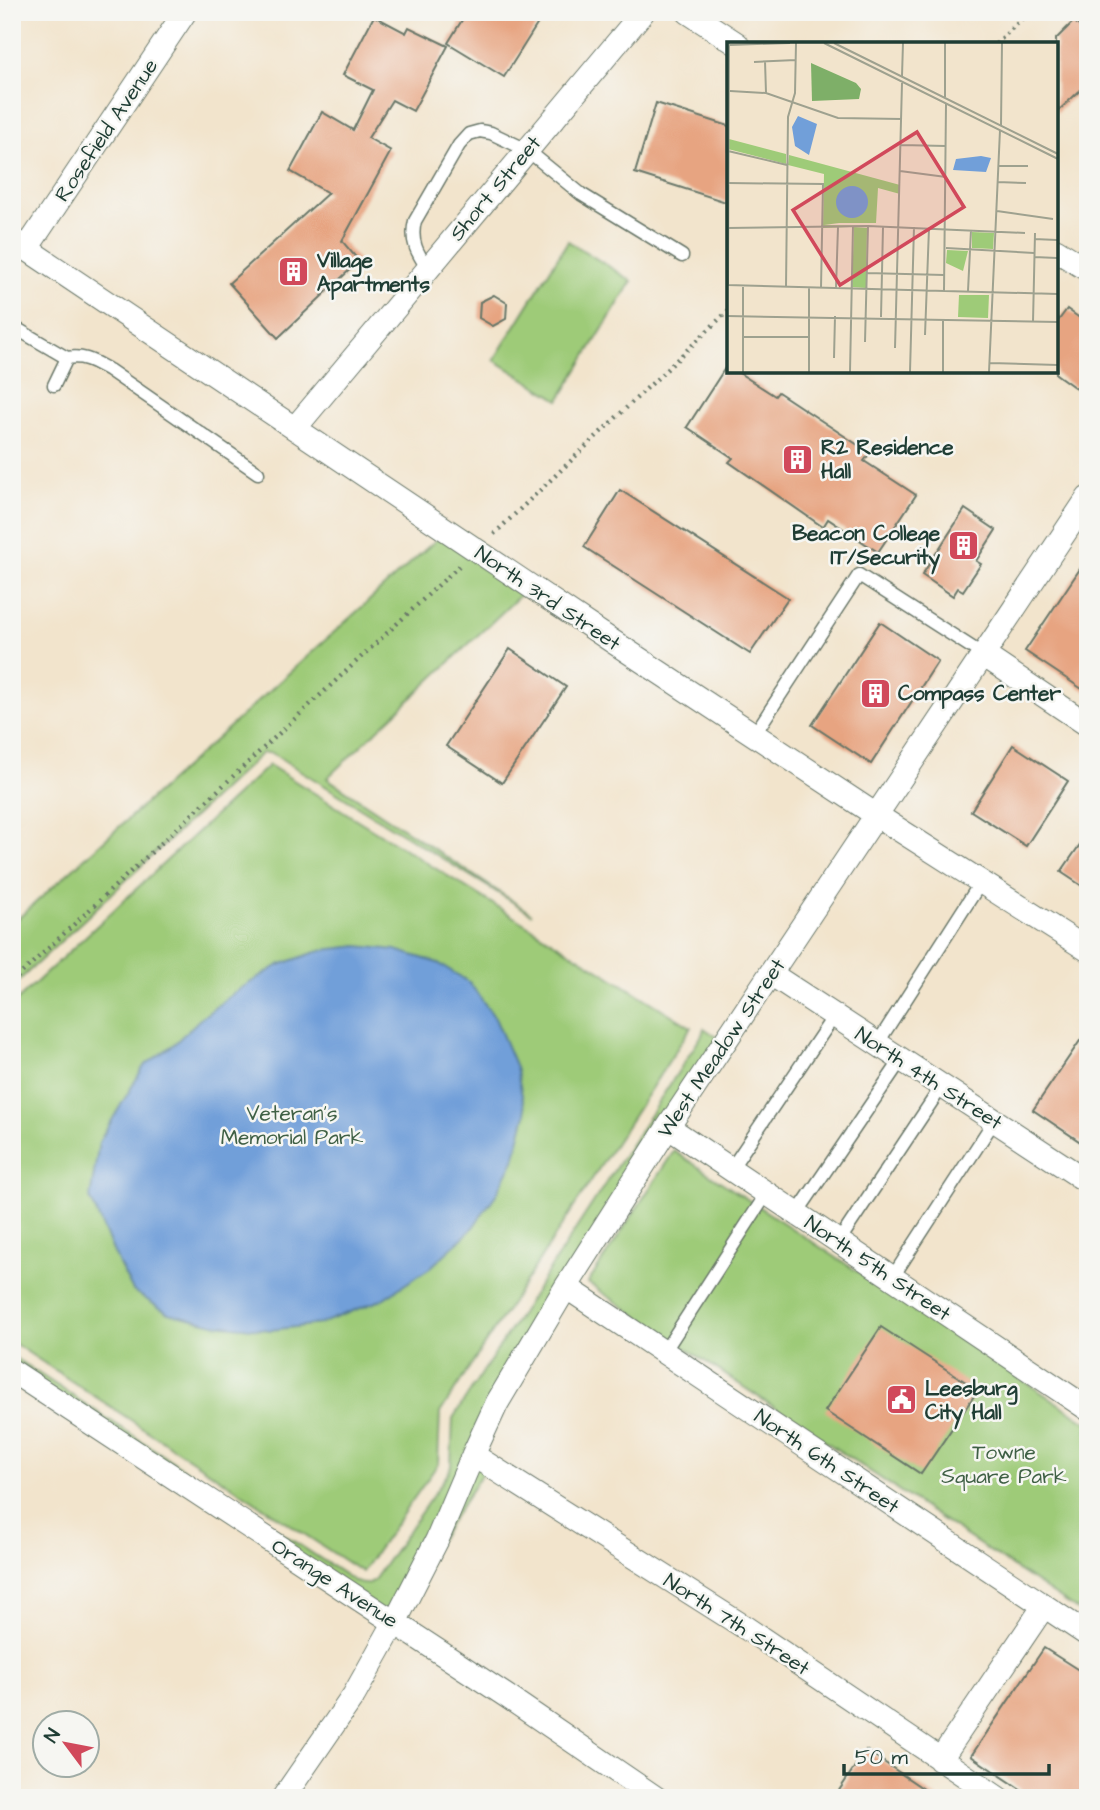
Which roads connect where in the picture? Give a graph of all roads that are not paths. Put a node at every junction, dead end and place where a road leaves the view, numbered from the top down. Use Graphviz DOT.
graph roads {
  1 [pos="185,12"];
  2 [pos="643,12"];
  3 [pos="688,12"];
  4 [pos="734,42"];
  5 [pos="527,150"];
  6 [pos="20,244"];
  7 [pos="1058,251"];
  8 [pos="682,256"];
  9 [pos="428,268"];
  10 [pos="1088,270"];
  11 [pos="12,326"];
  12 [pos="67,358"];
  13 [pos="54,385"];
  14 [pos="295,428"];
  15 [pos="258,473"];
  16 [pos="1086,503"];
  17 [pos="982,654"];
  18 [pos="1088,725"];
  19 [pos="754,735"];
  20 [pos="876,815"];
  21 [pos="981,882"];
  22 [pos="1088,950"];
  23 [pos="771,974"];
  24 [pos="834,1016"];
  25 [pos="877,1044"];
  26 [pos="901,1060"];
  27 [pos="942,1086"];
  28 [pos="994,1121"];
  29 [pos="668,1127"];
  30 [pos="731,1169"];
  31 [pos="1088,1182"];
  32 [pos="766,1193"];
  33 [pos="796,1213"];
  34 [pos="839,1241"];
  35 [pos="892,1278"];
  36 [pos="566,1287"];
  37 [pos="664,1352"];
  38 [pos="12,1371"];
  39 [pos="1088,1409"];
  40 [pos="473,1455"];
  41 [pos="1044,1606"];
  42 [pos="395,1622"];
  43 [pos="1088,1635"];
  44 [pos="940,1760"];
  45 [pos="283,1798"];
  46 [pos="656,1798"];
  47 [pos="998,1798"];
  1 -- 6 [label="street, Rosefield Avenue"];
  2 -- 5 [label="street, Short Street"];
  3 -- 4 [label="street"];
  5 -- 8 [label="lane"];
  5 -- 9 [label="street, Short Street"];
  5 -- 9 [label="lane"];
  6 -- 14 [label="street, North 3rd Street"];
  7 -- 10 [label="street"];
  9 -- 14 [label="street, Short Street"];
  11 -- 12 [label="lane"];
  12 -- 13 [label="lane"];
  12 -- 15 [label="lane"];
  14 -- 19 [label="street, North 3rd Street"];
  16 -- 17 [label="street, West Meadow Street"];
  17 -- 18 [label="street"];
  17 -- 19 [label="lane"];
  17 -- 20 [label="street, West Meadow Street"];
  19 -- 20 [label="street, North 3rd Street"];
  20 -- 21 [label="street, North 3rd Street"];
  20 -- 23 [label="street, West Meadow Street"];
  21 -- 22 [label="street, North 3rd Street"];
  21 -- 25 [label="lane"];
  23 -- 24 [label="street, North 4th Street"];
  23 -- 29 [label="street, West Meadow Street"];
  24 -- 25 [label="street, North 4th Street"];
  24 -- 30 [label="lane"];
  25 -- 26 [label="street, North 4th Street"];
  26 -- 27 [label="street, North 4th Street"];
  26 -- 33 [label="lane"];
  27 -- 28 [label="street, North 4th Street"];
  27 -- 34 [label="lane"];
  28 -- 31 [label="street, North 4th Street"];
  28 -- 35 [label="lane"];
  29 -- 30 [label="street, North 5th Street"];
  29 -- 36 [label="street, West Meadow Street"];
  30 -- 32 [label="street, North 5th Street"];
  32 -- 33 [label="street, North 5th Street"];
  32 -- 37 [label="lane"];
  33 -- 34 [label="street, North 5th Street"];
  34 -- 35 [label="street, North 5th Street"];
  35 -- 39 [label="street, North 5th Street"];
  36 -- 37 [label="street, North 6th Street"];
  36 -- 40 [label="street, West Meadow Street"];
  37 -- 41 [label="street, North 6th Street"];
  38 -- 42 [label="street, Orange Avenue"];
  40 -- 42 [label="street, West Meadow Street"];
  40 -- 44 [label="street, North 7th Street"];
  41 -- 43 [label="street, North 6th Street"];
  41 -- 44 [label="street"];
  42 -- 45 [label="street, West Meadow Street"];
  42 -- 46 [label="street, Orange Avenue"];
  44 -- 47 [label="street, North 7th Street"];
}
